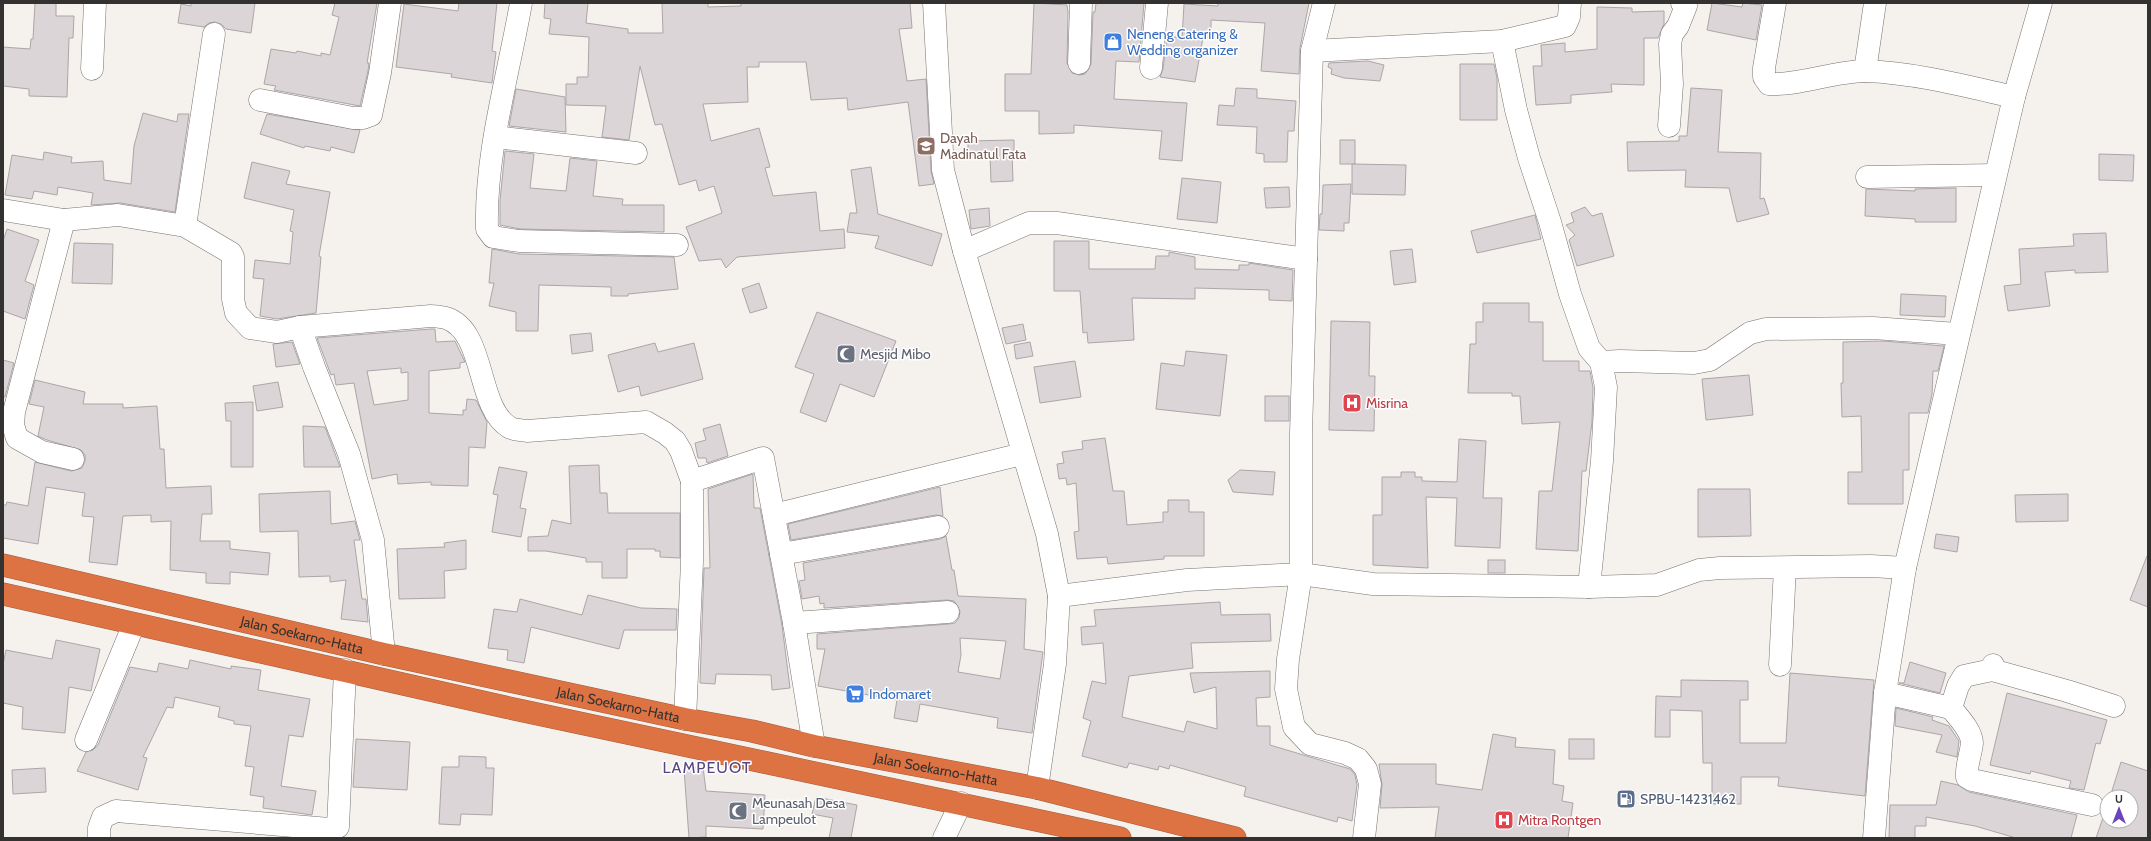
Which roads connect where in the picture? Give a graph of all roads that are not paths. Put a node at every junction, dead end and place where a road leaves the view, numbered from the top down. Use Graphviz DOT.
graph roads {
  1 [pos="95,3"];
  2 [pos="390,3"];
  3 [pos="521,3"];
  4 [pos="934,3"];
  5 [pos="1081,3"];
  6 [pos="1156,3"];
  7 [pos="1324,3"];
  8 [pos="1570,3"];
  9 [pos="1682,3"];
  10 [pos="1775,3"];
  11 [pos="1875,3"];
  12 [pos="2041,3"];
  13 [pos="214,34"];
  14 [pos="1502,40"];
  15 [pos="1312,51"];
  16 [pos="1079,63"];
  17 [pos="1151,68"];
  18 [pos="92,69"];
  19 [pos="1865,71"];
  20 [pos="2014,97"];
  21 [pos="260,100"];
  22 [pos="1669,126"];
  23 [pos="495,137"];
  24 [pos="636,153"];
  25 [pos="1995,175"];
  26 [pos="1867,177"];
  27 [pos="3,210"];
  28 [pos="64,220"];
  29 [pos="185,226"];
  30 [pos="677,245"];
  31 [pos="964,251"];
  32 [pos="1306,260"];
  33 [pos="300,326"];
  34 [pos="1958,334"];
  35 [pos="1601,362"];
  36 [pos="1022,454"];
  37 [pos="73,459"];
  38 [pos="692,480"];
  39 [pos="774,515"];
  40 [pos="938,527"];
  41 [pos="781,554"];
  42 [pos="3,565"];
  43 [pos="1785,568"];
  44 [pos="1905,568"];
  45 [pos="1301,574"];
  46 [pos="1589,587"];
  47 [pos="3,594"];
  48 [pos="1059,596"];
  49 [pos="948,612"];
  50 [pos="794,623"];
  51 [pos="134,624"];
  52 [pos="384,654"];
  53 [pos="1780,665"];
  54 [pos="345,670"];
  55 [pos="1884,693"];
  56 [pos="2114,706"];
  57 [pos="1951,708"];
  58 [pos="685,719"];
  59 [pos="86,740"];
  60 [pos="814,746"];
  61 [pos="1037,788"];
  62 [pos="961,803"];
  63 [pos="2092,805"];
  64 [pos="99,838"];
  65 [pos="944,838"];
  66 [pos="1120,838"];
  67 [pos="1235,838"];
  68 [pos="1364,838"];
  69 [pos="1874,838"];
  1 -- 18 [label="street"];
  2 -- 21 [label="street"];
  3 -- 23 [label="street"];
  4 -- 31 [label="street"];
  5 -- 16 [label="street"];
  6 -- 17 [label="street"];
  7 -- 15 [label="street"];
  8 -- 14 [label="street"];
  9 -- 22 [label="street"];
  10 -- 19 [label="street"];
  11 -- 19 [label="street"];
  12 -- 20 [label="street"];
  13 -- 29 [label="street"];
  14 -- 15 [label="street"];
  14 -- 35 [label="street"];
  15 -- 32 [label="street"];
  19 -- 20 [label="street"];
  20 -- 25 [label="street"];
  23 -- 24 [label="street"];
  23 -- 30 [label="street"];
  25 -- 26 [label="street"];
  25 -- 34 [label="street"];
  27 -- 28 [label="street"];
  28 -- 29 [label="street"];
  28 -- 37 [label="street"];
  29 -- 33 [label="street"];
  31 -- 32 [label="street"];
  31 -- 36 [label="street"];
  32 -- 45 [label="street"];
  33 -- 38 [label="street"];
  33 -- 52 [label="street"];
  34 -- 35 [label="street"];
  34 -- 44 [label="street"];
  35 -- 46 [label="street"];
  36 -- 39 [label="street"];
  36 -- 48 [label="street"];
  38 -- 39 [label="street"];
  38 -- 58 [label="street"];
  39 -- 41 [label="street"];
  40 -- 41 [label="street"];
  41 -- 50 [label="street"];
  42 -- 52 [label="highway, Jalan Soekarno-Hatta"];
  43 -- 44 [label="street"];
  43 -- 46 [label="street"];
  43 -- 53 [label="street"];
  44 -- 55 [label="street"];
  45 -- 46 [label="street"];
  45 -- 48 [label="street"];
  45 -- 68 [label="street"];
  47 -- 51 [label="highway, Jalan Soekarno-Hatta"];
  48 -- 61 [label="street"];
  49 -- 50 [label="street"];
  50 -- 60 [label="street"];
  51 -- 54 [label="highway, Jalan Soekarno-Hatta"];
  51 -- 59 [label="street"];
  52 -- 58 [label="highway, Jalan Soekarno-Hatta"];
  54 -- 62 [label="highway, Jalan Soekarno-Hatta"];
  54 -- 64 [label="street"];
  55 -- 57 [label="street"];
  55 -- 69 [label="street"];
  56 -- 57 [label="street"];
  57 -- 63 [label="street"];
  58 -- 60 [label="highway, Jalan Soekarno-Hatta"];
  60 -- 61 [label="highway, Jalan Soekarno-Hatta"];
  61 -- 67 [label="highway, Jalan Soekarno-Hatta"];
  62 -- 65 [label="street"];
  62 -- 66 [label="highway, Jalan Soekarno-Hatta"];
}
